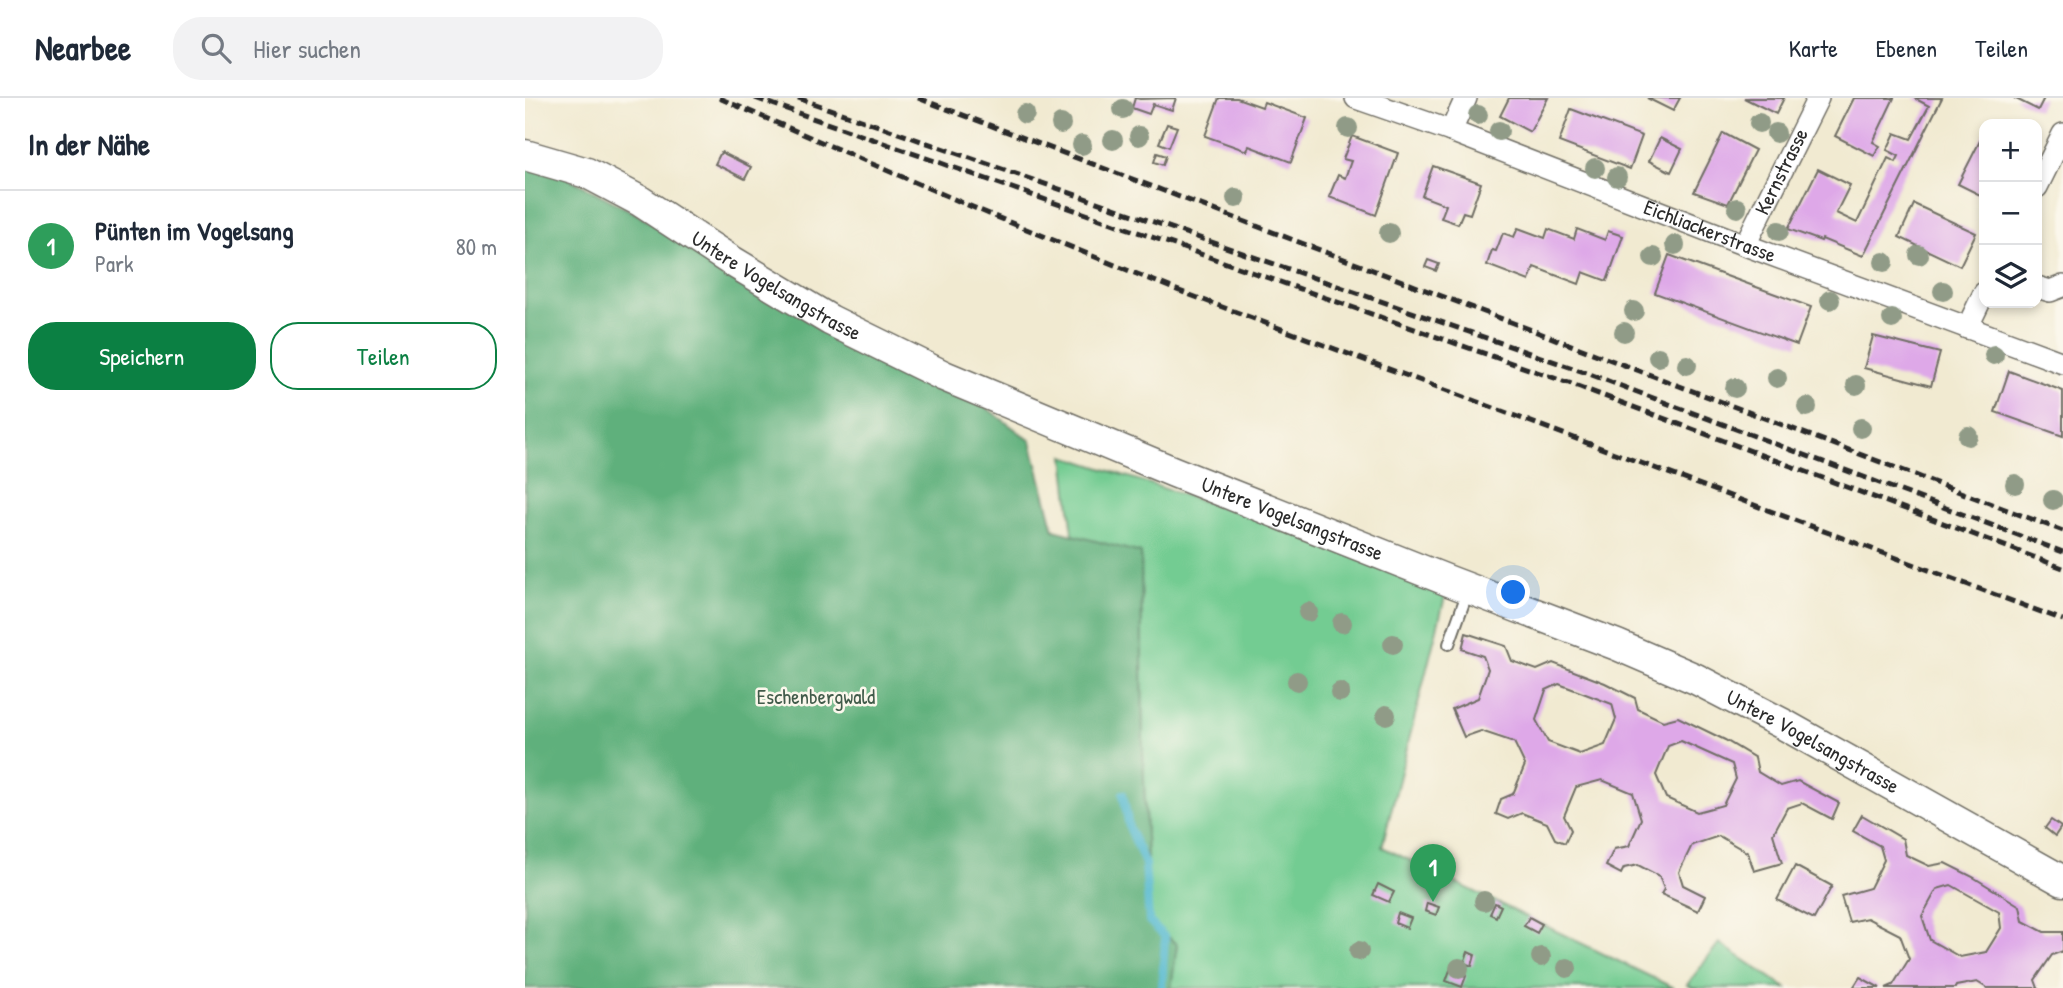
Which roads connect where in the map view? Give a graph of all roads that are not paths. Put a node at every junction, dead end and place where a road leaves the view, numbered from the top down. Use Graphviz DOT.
graph roads {
  1 [pos="1356,98"];
  2 [pos="1466,98"];
  3 [pos="1818,98"];
  4 [pos="1451,131"];
  5 [pos="2063,134"];
  6 [pos="525,155"];
  7 [pos="2039,182"];
  8 [pos="1745,245"];
  9 [pos="2063,286"];
  10 [pos="2042,288"];
  11 [pos="1979,304"];
  12 [pos="1968,328"];
  13 [pos="2063,363"];
  14 [pos="1469,589"];
  15 [pos="1449,644"];
  16 [pos="2063,881"];
  1 -- 4 [label="street, Eichliackerstrasse"];
  2 -- 4 [label="street"];
  3 -- 8 [label="street, Kernstrasse"];
  4 -- 8 [label="street, Eichliackerstrasse"];
  5 -- 7 [label="street"];
  6 -- 14 [label="main road, Untere Vogelsangstrasse"];
  8 -- 12 [label="street, Eichliackerstrasse"];
  9 -- 10 [label="street"];
  11 -- 12 [label="street"];
  12 -- 13 [label="street, Eichliackerstrasse"];
  14 -- 15 [label="lane"];
  14 -- 16 [label="main road, Untere Vogelsangstrasse"];
}
